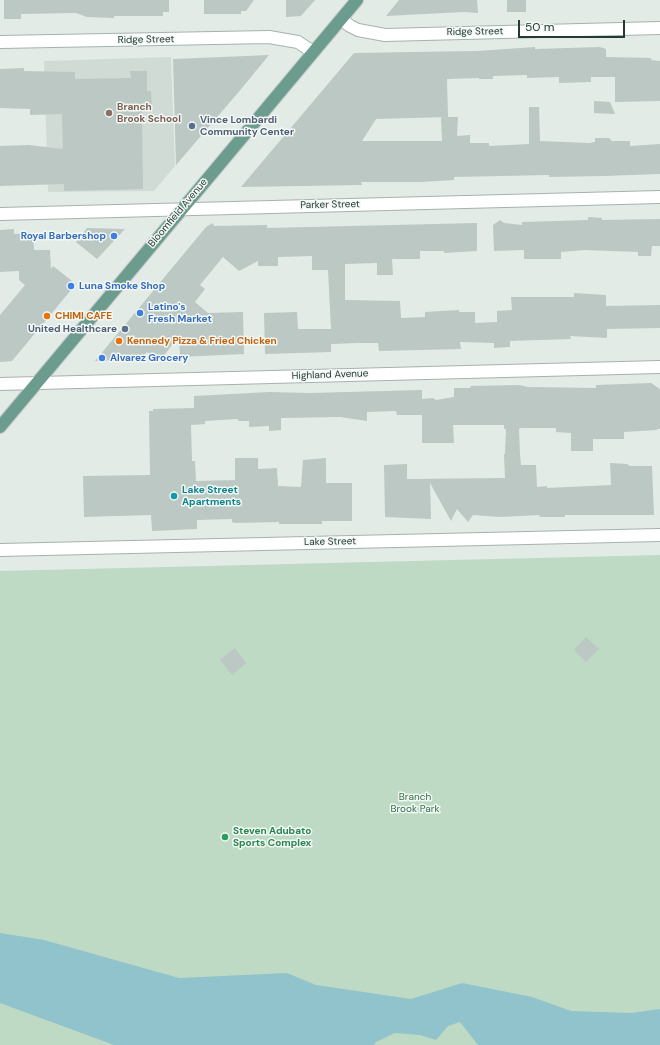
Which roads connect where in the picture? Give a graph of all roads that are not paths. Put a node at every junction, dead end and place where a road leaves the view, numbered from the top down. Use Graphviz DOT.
graph roads {
  1 [pos="358,0"];
  2 [pos="342,19"];
  3 [pos="660,28"];
  4 [pos="0,42"];
  5 [pos="313,52"];
  6 [pos="660,197"];
  7 [pos="182,209"];
  8 [pos="0,214"];
  9 [pos="660,366"];
  10 [pos="36,383"];
  11 [pos="0,384"];
  12 [pos="0,426"];
  13 [pos="660,535"];
  14 [pos="0,550"];
  1 -- 2 [label="main road, Bloomfield Avenue"];
  2 -- 3 [label="street, Ridge Street"];
  2 -- 5 [label="main road, Bloomfield Avenue"];
  4 -- 5 [label="street, Ridge Street"];
  5 -- 7 [label="main road, Bloomfield Avenue"];
  6 -- 7 [label="street, Parker Street"];
  7 -- 8 [label="street, Parker Street"];
  7 -- 10 [label="main road, Bloomfield Avenue"];
  9 -- 10 [label="street, Highland Avenue"];
  10 -- 11 [label="street, Highland Avenue"];
  10 -- 12 [label="main road, Bloomfield Avenue"];
  13 -- 14 [label="street, Lake Street"];
}
